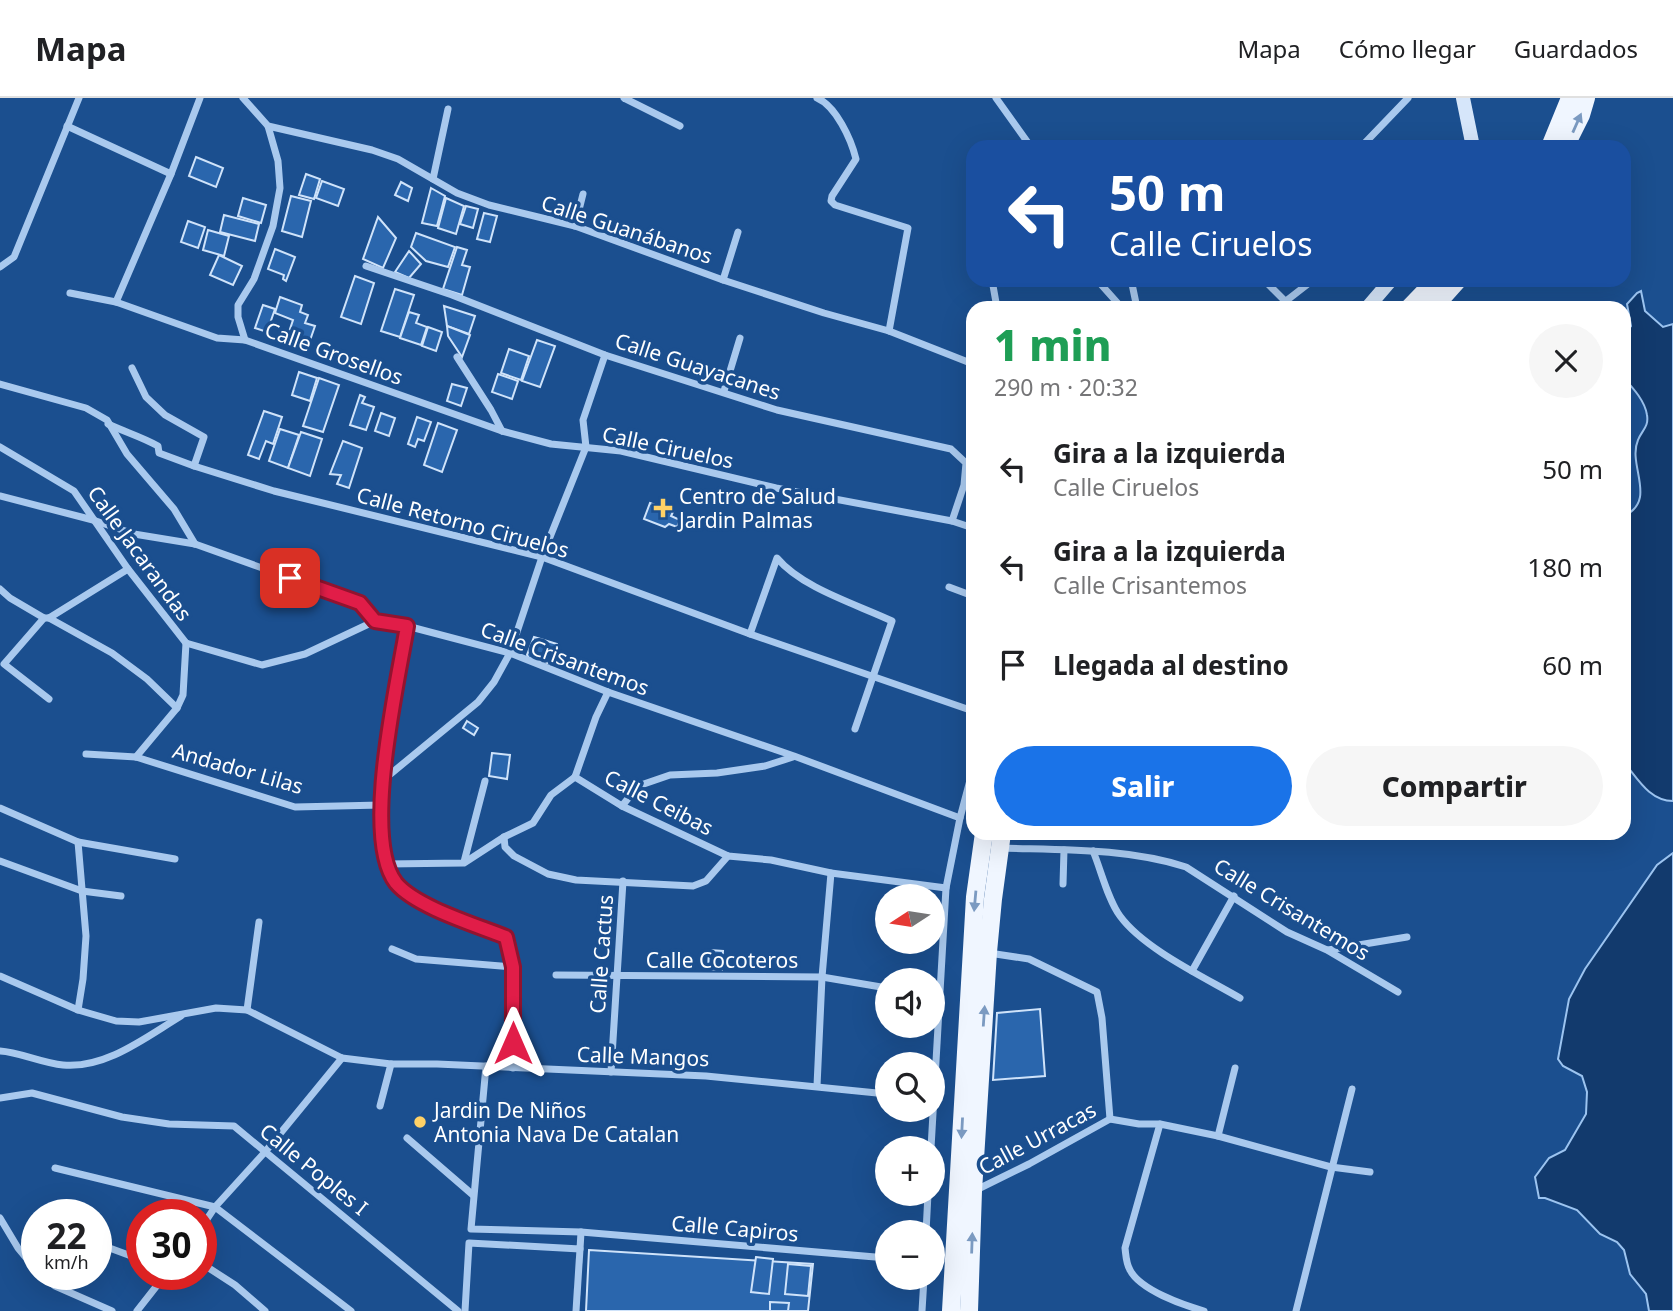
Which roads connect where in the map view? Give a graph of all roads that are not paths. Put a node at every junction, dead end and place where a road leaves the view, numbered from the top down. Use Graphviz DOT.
graph roads {
  1 [pos="79,98"];
  2 [pos="200,98"];
  3 [pos="243,98"];
  4 [pos="817,98"];
  5 [pos="996,98"];
  6 [pos="1408,98"];
  7 [pos="1463,98"];
  8 [pos="1570,98"];
  9 [pos="1586,98"];
  10 [pos="629,99"];
  11 [pos="449,109"];
  12 [pos="68,126"];
  13 [pos="268,126"];
  14 [pos="680,126"];
  15 [pos="1026,140"];
  16 [pos="1367,140"];
  17 [pos="1472,140"];
  18 [pos="1553,140"];
  19 [pos="1569,140"];
  20 [pos="172,174"];
  21 [pos="433,179"];
  22 [pos="583,194"];
  23 [pos="575,226"];
  24 [pos="738,232"];
  25 [pos="366,266"];
  26 [pos="1,267"];
  27 [pos="723,280"];
  28 [pos="1103,287"];
  29 [pos="1271,287"];
  30 [pos="1304,287"];
  31 [pos="1385,287"];
  32 [pos="1429,287"];
  33 [pos="1452,287"];
  34 [pos="70,293"];
  35 [pos="1116,301"];
  36 [pos="1286,301"];
  37 [pos="1373,301"];
  38 [pos="1416,301"];
  39 [pos="1439,301"];
  40 [pos="116,302"];
  41 [pos="889,331"];
  42 [pos="740,338"];
  43 [pos="246,340"];
  44 [pos="605,355"];
  45 [pos="457,357"];
  46 [pos="966,361"];
  47 [pos="132,368"];
  48 [pos="0,384"];
  49 [pos="724,391"];
  50 [pos="108,424"];
  51 [pos="502,431"];
  52 [pos="0,447"];
  53 [pos="586,447"];
  54 [pos="966,462"];
  55 [pos="194,467"];
  56 [pos="966,470"];
  57 [pos="0,496"];
  58 [pos="93,520"];
  59 [pos="952,521"];
  60 [pos="966,526"];
  61 [pos="195,544"];
  62 [pos="542,557"];
  63 [pos="128,569"];
  64 [pos="949,587"];
  65 [pos="0,589"];
  66 [pos="966,593"];
  67 [pos="46,618"];
  68 [pos="375,621"];
  69 [pos="407,626"];
  70 [pos="750,635"];
  71 [pos="186,643"];
  72 [pos="510,653"];
  73 [pos="874,676"];
  74 [pos="608,692"];
  75 [pos="49,699"];
  76 [pos="177,708"];
  77 [pos="966,709"];
  78 [pos="855,729"];
  79 [pos="86,754"];
  80 [pos="794,756"];
  81 [pos="136,757"];
  82 [pos="575,777"];
  83 [pos="382,781"];
  84 [pos="485,781"];
  85 [pos="966,795"];
  86 [pos="381,805"];
  87 [pos="622,806"];
  88 [pos="0,808"];
  89 [pos="960,818"];
  90 [pos="504,837"];
  91 [pos="984,840"];
  92 [pos="1001,840"];
  93 [pos="78,842"];
  94 [pos="1064,850"];
  95 [pos="1093,851"];
  96 [pos="728,856"];
  97 [pos="175,859"];
  98 [pos="0,861"];
  99 [pos="387,863"];
  100 [pos="464,863"];
  101 [pos="831,873"];
  102 [pos="623,881"];
  103 [pos="1063,884"];
  104 [pos="946,888"];
  105 [pos="82,891"];
  106 [pos="121,896"];
  107 [pos="1234,896"];
  108 [pos="259,922"];
  109 [pos="1407,937"];
  110 [pos="392,949"];
  111 [pos="1327,950"];
  112 [pos="989,952"];
  113 [pos="513,967"];
  114 [pos="939,968"];
  115 [pos="1192,971"];
  116 [pos="556,975"];
  117 [pos="0,976"];
  118 [pos="617,977"];
  119 [pos="822,977"];
  120 [pos="875,986"];
  121 [pos="1398,992"];
  122 [pos="1240,998"];
  123 [pos="78,1010"];
  124 [pos="247,1010"];
  125 [pos="188,1011"];
  126 [pos="0,1051"];
  127 [pos="342,1058"];
  128 [pos="391,1064"];
  129 [pos="486,1066"];
  130 [pos="513,1068"];
  131 [pos="1235,1068"];
  132 [pos="611,1072"];
  133 [pos="817,1086"];
  134 [pos="1352,1089"];
  135 [pos="875,1093"];
  136 [pos="0,1098"];
  137 [pos="380,1106"];
  138 [pos="1110,1119"];
  139 [pos="1160,1124"];
  140 [pos="1218,1136"];
  141 [pos="407,1138"];
  142 [pos="265,1152"];
  143 [pos="1331,1167"];
  144 [pos="55,1168"];
  145 [pos="1370,1172"];
  146 [pos="973,1191"];
  147 [pos="474,1195"];
  148 [pos="182,1199"];
  149 [pos="217,1205"];
  150 [pos="217,1209"];
  151 [pos="0,1218"];
  152 [pos="581,1232"];
  153 [pos="580,1249"];
  154 [pos="21,1252"];
  155 [pos="875,1257"];
  156 [pos="217,1273"];
  157 [pos="64,1290"];
  158 [pos="154,1290"];
  159 [pos="923,1290"];
  160 [pos="112,1311"];
  161 [pos="138,1311"];
  162 [pos="265,1311"];
  163 [pos="351,1311"];
  164 [pos="458,1311"];
  165 [pos="465,1311"];
  166 [pos="576,1311"];
  167 [pos="922,1311"];
  168 [pos="951,1311"];
  169 [pos="970,1311"];
  170 [pos="1204,1311"];
  171 [pos="1296,1311"];
  1 -- 12 [label="street"];
  2 -- 20 [label="street"];
  3 -- 13 [label="street"];
  4 -- 41 [label="street"];
  5 -- 15 [label="street"];
  6 -- 16 [label="street"];
  7 -- 17 [label="main road"];
  8 -- 18 [label="main road"];
  19 -- 9 [label="main road, one-way"];
  10 -- 14 [label="street"];
  11 -- 21 [label="street"];
  12 -- 20 [label="street"];
  12 -- 26 [label="street"];
  13 -- 21 [label="street, Calle Guanábanos"];
  13 -- 43 [label="street"];
  20 -- 40 [label="street"];
  21 -- 23 [label="street, Calle Guanábanos"];
  22 -- 23 [label="street"];
  23 -- 27 [label="street, Calle Guanábanos"];
  24 -- 27 [label="street"];
  25 -- 44 [label="street, Calle Guayacanes"];
  27 -- 41 [label="street, Calle Guanábanos"];
  28 -- 35 [label="street"];
  29 -- 36 [label="street"];
  30 -- 36 [label="street"];
  31 -- 37 [label="main road"];
  32 -- 38 [label="main road"];
  33 -- 39 [label="main road"];
  34 -- 40 [label="street, Calle Grosellos"];
  40 -- 43 [label="street, Calle Grosellos"];
  41 -- 46 [label="street, Calle Guanábanos"];
  42 -- 49 [label="street"];
  43 -- 51 [label="street, Calle Grosellos"];
  44 -- 49 [label="street, Calle Guayacanes"];
  44 -- 53 [label="street"];
  45 -- 51 [label="street"];
  47 -- 55 [label="street"];
  48 -- 50 [label="street"];
  49 -- 54 [label="street, Calle Guayacanes"];
  50 -- 55 [label="street, Calle Retorno Ciruelos"];
  50 -- 61 [label="street"];
  51 -- 53 [label="street, Calle Grosellos"];
  52 -- 58 [label="street, Calle Jacarandas"];
  53 -- 59 [label="street, Calle Ciruelos"];
  53 -- 62 [label="street, Calle Ciruelos"];
  55 -- 62 [label="street, Calle Retorno Ciruelos"];
  56 -- 59 [label="street, Calle Guayacanes"];
  57 -- 58 [label="street"];
  58 -- 61 [label="street"];
  58 -- 63 [label="street, Calle Jacarandas"];
  59 -- 60 [label="street, Calle Ciruelos"];
  61 -- 68 [label="street"];
  62 -- 70 [label="street, Calle Retorno Ciruelos"];
  62 -- 72 [label="street, Calle Ciruelos"];
  63 -- 67 [label="street"];
  63 -- 71 [label="street, Calle Jacarandas"];
  64 -- 66 [label="street"];
  65 -- 67 [label="street"];
  67 -- 75 [label="street"];
  67 -- 76 [label="street"];
  68 -- 69 [label="street, Calle Crisantemos"];
  68 -- 71 [label="street, Calle Jacarandas"];
  69 -- 72 [label="street, Calle Crisantemos"];
  69 -- 83 [label="street"];
  70 -- 73 [label="street, Calle Retorno Ciruelos"];
  70 -- 73 [label="street"];
  71 -- 76 [label="street"];
  72 -- 74 [label="street, Calle Crisantemos"];
  72 -- 83 [label="street, Calle Ciruelos"];
  73 -- 77 [label="street, Calle Retorno Ciruelos"];
  73 -- 78 [label="street"];
  74 -- 80 [label="street, Calle Crisantemos"];
  74 -- 82 [label="street"];
  76 -- 81 [label="street"];
  79 -- 81 [label="street, Andador Lilas"];
  80 -- 87 [label="street"];
  80 -- 89 [label="street, Calle Crisantemos"];
  81 -- 86 [label="street, Andador Lilas"];
  82 -- 87 [label="street, Calle Ceibas"];
  82 -- 90 [label="street, Calle Ceibas"];
  83 -- 86 [label="street"];
  84 -- 100 [label="street"];
  85 -- 89 [label="street"];
  86 -- 99 [label="street"];
  87 -- 96 [label="street, Calle Ceibas"];
  88 -- 93 [label="street"];
  89 -- 104 [label="street"];
  90 -- 100 [label="street, Calle Ceibas"];
  90 -- 102 [label="street"];
  91 -- 168 [label="main road, one-way"];
  92 -- 94 [label="street, Calle Crisantemos"];
  92 -- 112 [label="main road"];
  93 -- 97 [label="street"];
  93 -- 105 [label="street"];
  94 -- 95 [label="street, Calle Crisantemos"];
  94 -- 103 [label="street"];
  95 -- 107 [label="street, Calle Crisantemos"];
  95 -- 115 [label="street"];
  96 -- 101 [label="street, Calle Ceibas"];
  96 -- 102 [label="street"];
  98 -- 105 [label="street"];
  99 -- 100 [label="street"];
  99 -- 113 [label="street"];
  101 -- 104 [label="street, Calle Ceibas"];
  101 -- 119 [label="street"];
  102 -- 118 [label="street, Calle Cactus"];
  104 -- 114 [label="street"];
  105 -- 106 [label="street"];
  105 -- 123 [label="street"];
  107 -- 111 [label="street, Calle Crisantemos"];
  107 -- 115 [label="street"];
  108 -- 124 [label="street"];
  109 -- 111 [label="street"];
  110 -- 113 [label="street"];
  111 -- 121 [label="street, Calle Crisantemos"];
  112 -- 138 [label="street"];
  146 -- 112 [label="main road, one-way"];
  113 -- 130 [label="street"];
  115 -- 122 [label="street"];
  116 -- 118 [label="street, Calle Cocoteros"];
  117 -- 123 [label="street, Calle Mangos"];
  118 -- 119 [label="street, Calle Cocoteros"];
  118 -- 132 [label="street, Calle Cactus"];
  119 -- 120 [label="street, Calle Cocoteros"];
  119 -- 133 [label="street"];
  123 -- 125 [label="street, Calle Mangos"];
  124 -- 125 [label="street, Calle Mangos"];
  124 -- 127 [label="street, Calle Mangos"];
  125 -- 126 [label="street"];
  127 -- 128 [label="street, Calle Mangos"];
  127 -- 142 [label="street"];
  128 -- 129 [label="street, Calle Mangos"];
  128 -- 137 [label="street"];
  129 -- 130 [label="street, Calle Mangos"];
  129 -- 147 [label="street"];
  130 -- 132 [label="street, Calle Mangos"];
  131 -- 140 [label="street"];
  132 -- 133 [label="street, Calle Mangos"];
  133 -- 135 [label="street, Calle Mangos"];
  134 -- 143 [label="street"];
  136 -- 142 [label="street, Calle Poples I"];
  138 -- 139 [label="street, Calle Urracas"];
  138 -- 146 [label="street, Calle Urracas"];
  139 -- 140 [label="street, Calle Urracas"];
  139 -- 170 [label="street"];
  140 -- 143 [label="street, Calle Urracas"];
  141 -- 147 [label="street"];
  142 -- 149 [label="street"];
  142 -- 164 [label="street, Calle Poples I"];
  143 -- 145 [label="street, Calle Urracas"];
  143 -- 171 [label="street"];
  144 -- 148 [label="street"];
  169 -- 146 [label="main road, one-way"];
  147 -- 152 [label="street, Calle Capiros"];
  150 -- 163 [label="street"];
  151 -- 154 [label="street"];
  152 -- 153 [label="street"];
  152 -- 155 [label="street, Calle Capiros"];
  153 -- 165 [label="street"];
  153 -- 166 [label="street"];
  156 -- 162 [label="street"];
  157 -- 160 [label="street"];
  158 -- 161 [label="street"];
  159 -- 167 [label="street"];
}
